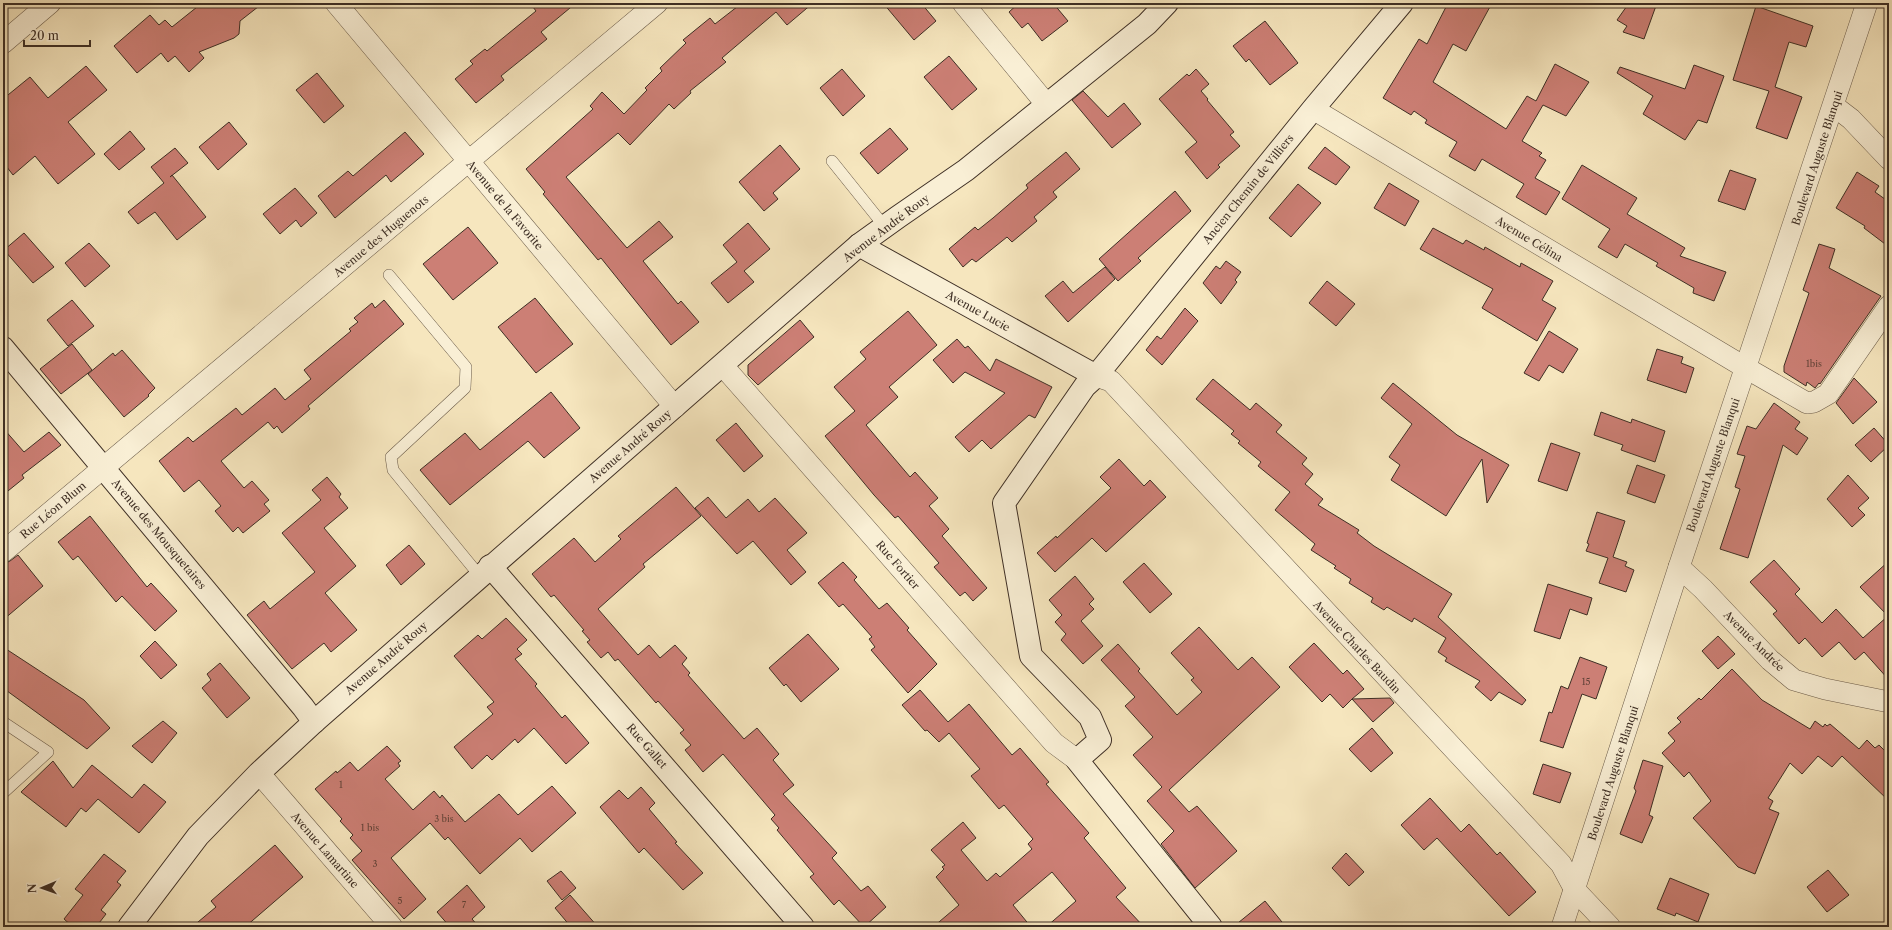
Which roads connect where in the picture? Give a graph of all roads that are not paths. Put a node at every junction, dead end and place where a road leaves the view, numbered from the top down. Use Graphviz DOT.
graph roads {
  1 [pos="50,3"];
  2 [pos="336,3"];
  3 [pos="657,3"];
  4 [pos="963,3"];
  5 [pos="1167,3"];
  6 [pos="1402,3"];
  7 [pos="1868,3"];
  8 [pos="3,43"];
  9 [pos="1047,105"];
  10 [pos="1834,106"];
  11 [pos="1313,109"];
  12 [pos="1889,159"];
  13 [pos="832,161"];
  14 [pos="469,163"];
  15 [pos="885,227"];
  16 [pos="859,245"];
  17 [pos="389,275"];
  18 [pos="1889,306"];
  19 [pos="3,348"];
  20 [pos="723,366"];
  21 [pos="1746,368"];
  22 [pos="1096,376"];
  23 [pos="675,407"];
  24 [pos="103,468"];
  25 [pos="3,552"];
  26 [pos="1679,567"];
  27 [pos="484,571"];
  28 [pos="1889,702"];
  29 [pos="3,722"];
  30 [pos="314,722"];
  31 [pos="1077,760"];
  32 [pos="259,773"];
  33 [pos="3,793"];
  34 [pos="1575,890"];
  35 [pos="129,927"];
  36 [pos="392,927"];
  37 [pos="803,927"];
  38 [pos="1211,927"];
  39 [pos="1562,927"];
  40 [pos="1610,927"];
  1 -- 8 [label="street"];
  2 -- 14 [label="street, Avenue de la Favorite"];
  3 -- 14 [label="street, Avenue des Huguenots"];
  4 -- 9 [label="street"];
  5 -- 9 [label="street, Avenue André Rouy"];
  6 -- 11 [label="street, Ancien Chemin de Villiers"];
  7 -- 10 [label="street, Boulevard Auguste Blanqui"];
  9 -- 15 [label="street, Avenue André Rouy"];
  10 -- 12 [label="street"];
  10 -- 21 [label="street, Boulevard Auguste Blanqui"];
  11 -- 21 [label="street, Avenue Célina"];
  11 -- 22 [label="street, Ancien Chemin de Villiers"];
  13 -- 15 [label="lane"];
  14 -- 23 [label="street, Avenue de la Favorite"];
  14 -- 24 [label="street, Avenue des Huguenots"];
  15 -- 16 [label="street, Avenue André Rouy"];
  16 -- 20 [label="street, Avenue André Rouy"];
  16 -- 22 [label="street, Avenue Lucie"];
  17 -- 27 [label="lane"];
  18 -- 21 [label="street, Avenue Célina"];
  19 -- 24 [label="street, Avenue des Mousquetaires"];
  20 -- 23 [label="street, Avenue André Rouy"];
  20 -- 31 [label="street, Rue Fortier"];
  21 -- 26 [label="street, Boulevard Auguste Blanqui"];
  22 -- 31 [label="street, Ancien Chemin de Villiers"];
  22 -- 34 [label="street, Avenue Charles Baudin"];
  23 -- 27 [label="street, Avenue André Rouy"];
  24 -- 25 [label="street, Rue Léon Blum"];
  24 -- 30 [label="street, Avenue des Mousquetaires"];
  26 -- 28 [label="street, Avenue Andrée"];
  26 -- 34 [label="street, Boulevard Auguste Blanqui"];
  27 -- 30 [label="street, Avenue André Rouy"];
  27 -- 37 [label="street, Rue Gallet"];
  29 -- 33 [label="lane"];
  30 -- 32 [label="street, Avenue André Rouy"];
  31 -- 38 [label="street"];
  32 -- 35 [label="street, Avenue André Rouy"];
  32 -- 36 [label="street, Avenue Lamartine"];
  34 -- 39 [label="street, Boulevard Auguste Blanqui"];
  34 -- 40 [label="street, Avenue Charles Baudin"];
}
